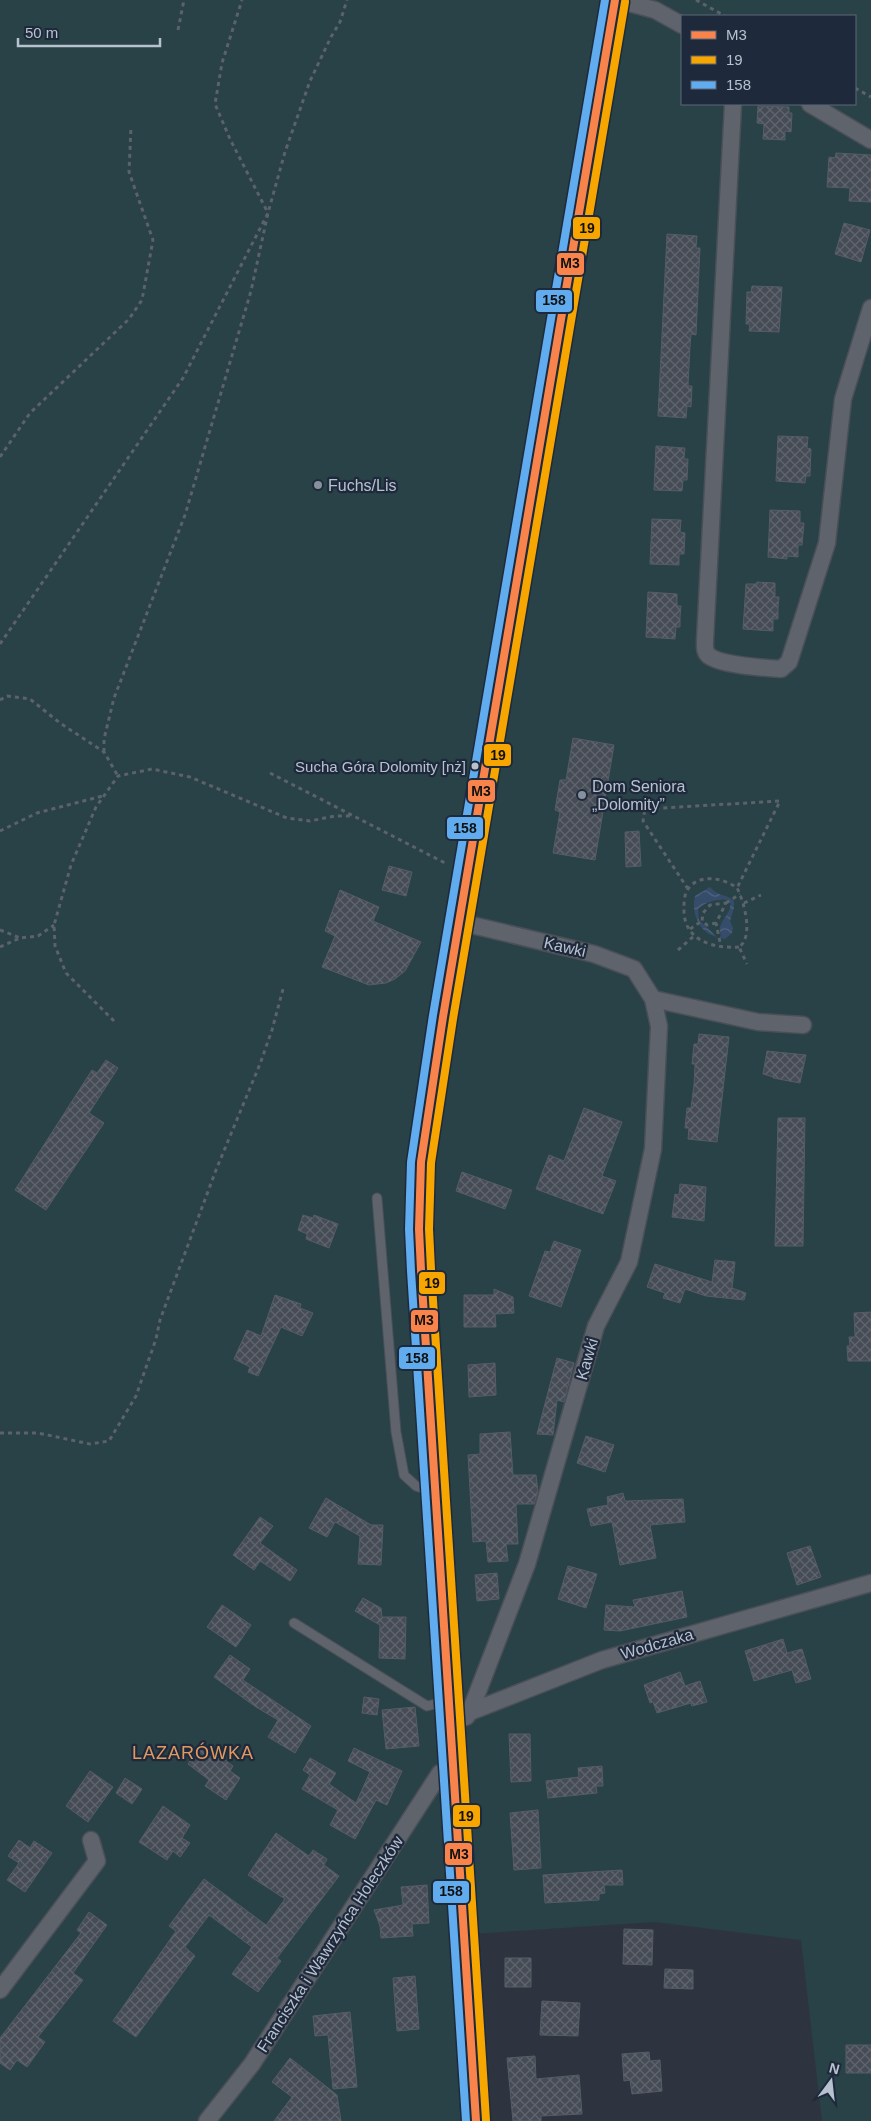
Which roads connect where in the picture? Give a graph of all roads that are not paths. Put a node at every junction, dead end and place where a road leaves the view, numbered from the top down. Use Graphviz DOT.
graph roads {
  1 [pos="616,3"];
  2 [pos="681,25"];
  3 [pos="733,105"];
  4 [pos="812,105"];
  5 [pos="871,140"];
  6 [pos="871,308"];
  7 [pos="459,922"];
  8 [pos="653,999"];
  9 [pos="803,1025"];
  10 [pos="377,1198"];
  11 [pos="436,1493"];
  12 [pos="871,1583"];
  13 [pos="294,1623"];
  14 [pos="457,1713"];
  15 [pos="452,1769"];
  16 [pos="91,1840"];
  17 [pos="0,1990"];
  18 [pos="208,2121"];
  19 [pos="476,2121"];
  1 -- 2 [label="street"];
  1 -- 7 [label="highway"];
  3 -- 6 [label="street"];
  4 -- 5 [label="street"];
  7 -- 8 [label="street, Kawki"];
  7 -- 11 [label="highway"];
  8 -- 9 [label="street"];
  8 -- 14 [label="street, Kawki"];
  10 -- 11 [label="lane"];
  11 -- 14 [label="highway"];
  12 -- 14 [label="street, Wodczaka"];
  13 -- 14 [label="lane"];
  14 -- 15 [label="highway"];
  15 -- 18 [label="street, Franciszka i Wawrzyńca Holeczków"];
  15 -- 19 [label="highway"];
  16 -- 17 [label="street"];
}
